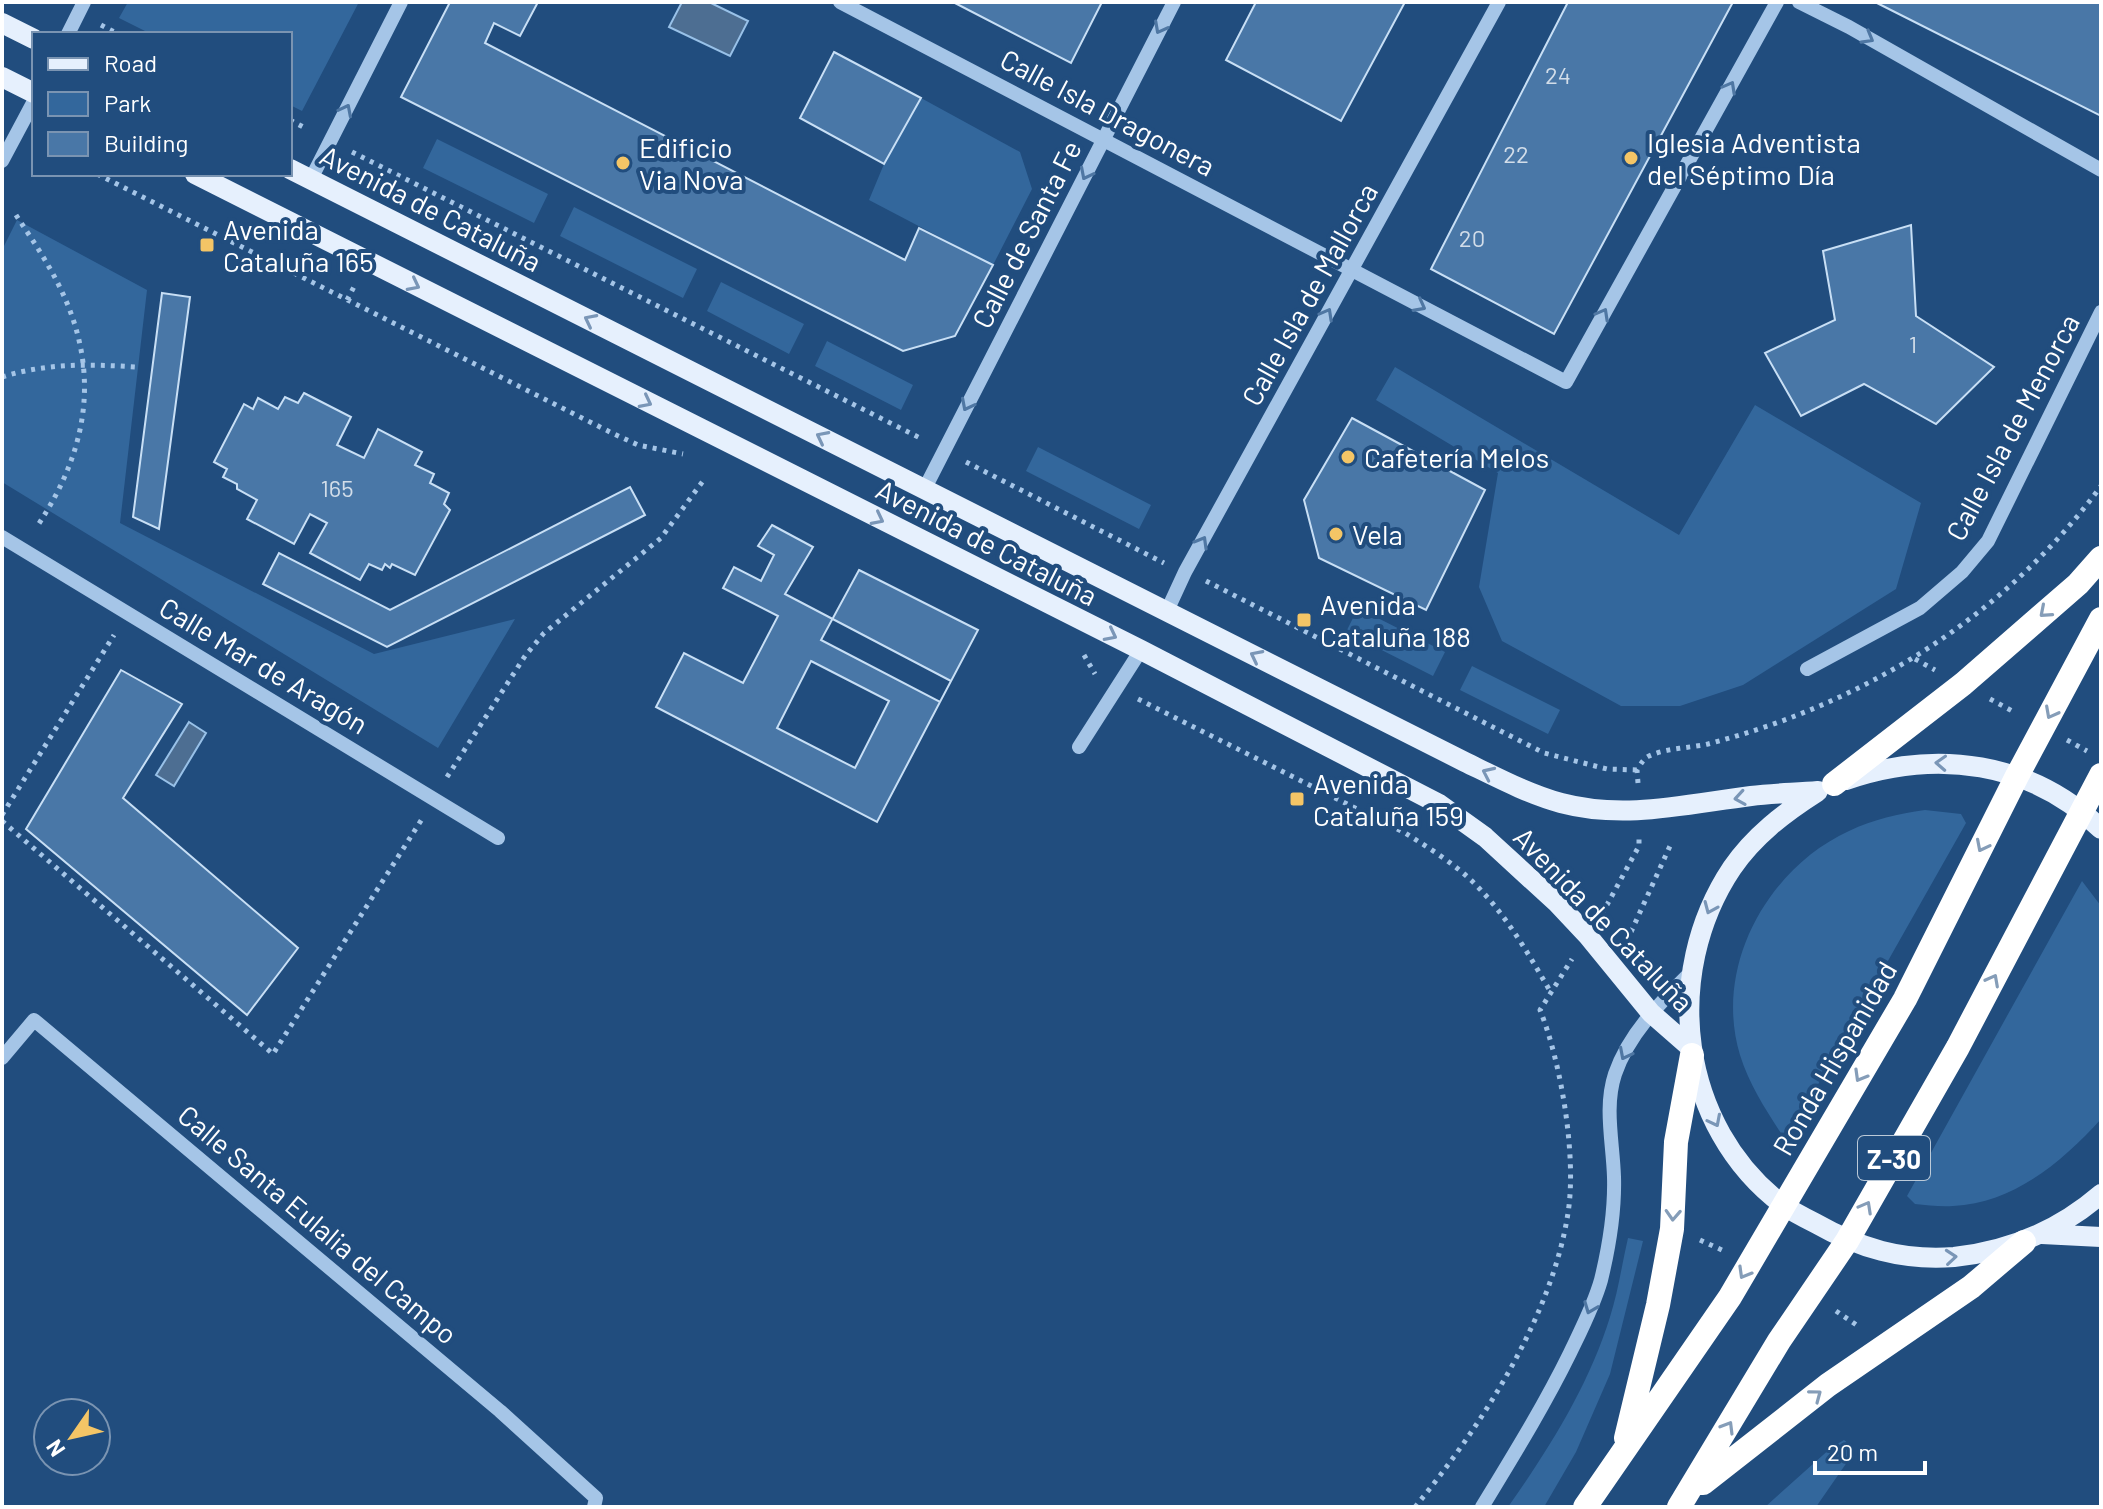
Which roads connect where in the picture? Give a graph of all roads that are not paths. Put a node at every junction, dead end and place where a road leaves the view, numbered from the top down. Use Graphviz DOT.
graph roads {
  1 [pos="84,2"];
  2 [pos="401,2"];
  3 [pos="840,2"];
  4 [pos="1174,2"];
  5 [pos="1499,2"];
  6 [pos="1777,2"];
  7 [pos="1799,2"];
  8 [pos="2,23"];
  9 [pos="69,32"];
  10 [pos="32,38"];
  11 [pos="2,77"];
  12 [pos="32,92"];
  13 [pos="32,105"];
  14 [pos="1103,139"];
  15 [pos="2,161"];
  16 [pos="292,170"];
  17 [pos="2101,170"];
  18 [pos="199,176"];
  19 [pos="311,179"];
  20 [pos="1352,269"];
  21 [pos="2101,312"];
  22 [pos="924,490"];
  23 [pos="2,537"];
  24 [pos="2101,558"];
  25 [pos="1167,611"];
  26 [pos="2101,619"];
  27 [pos="1141,650"];
  28 [pos="1807,669"];
  29 [pos="1079,747"];
  30 [pos="2101,775"];
  31 [pos="2017,776"];
  32 [pos="1826,787"];
  33 [pos="2082,811"];
  34 [pos="2101,829"];
  35 [pos="498,838"];
  36 [pos="1691,972"];
  37 [pos="1651,1013"];
  38 [pos="1691,1051"];
  39 [pos="2,1058"];
  40 [pos="2101,1194"];
  41 [pos="1784,1206"];
  42 [pos="2101,1237"];
  43 [pos="2033,1238"];
  44 [pos="1847,1241"];
  45 [pos="1623,1451"];
  46 [pos="1683,1501"];
  47 [pos="594,1507"];
  48 [pos="1482,1507"];
  49 [pos="1585,1507"];
  1 -- 9 [label="street"];
  19 -- 2 [label="street, one-way"];
  3 -- 14 [label="street, Calle Isla Dragonera"];
  4 -- 14 [label="street, Calle de Santa Fe, one-way"];
  5 -- 20 [label="street, Calle Isla de Mallorca"];
  20 -- 6 [label="street, Calle Isla Dragonera, one-way"];
  7 -- 17 [label="street, one-way"];
  8 -- 10 [label="main road"];
  11 -- 12 [label="main road"];
  13 -- 15 [label="street"];
  14 -- 20 [label="street, Calle Isla Dragonera"];
  14 -- 22 [label="street, Calle de Santa Fe, one-way"];
  16 -- 19 [label="main road, Avenida de Cataluña"];
  18 -- 27 [label="main road, Avenida de Cataluña, one-way"];
  22 -- 19 [label="main road, Avenida de Cataluña, one-way"];
  25 -- 20 [label="street, Calle Isla de Mallorca, one-way"];
  21 -- 28 [label="street, Calle Isla de Menorca"];
  22 -- 25 [label="main road, Avenida de Cataluña"];
  23 -- 35 [label="street, Calle Mar de Aragón"];
  24 -- 32 [label="highway, one-way"];
  32 -- 25 [label="main road, Avenida de Cataluña, one-way"];
  26 -- 31 [label="highway, Ronda Hispanidad / Z-30, one-way"];
  27 -- 29 [label="street"];
  27 -- 37 [label="main road, Avenida de Cataluña"];
  30 -- 33 [label="highway, Z-30"];
  31 -- 32 [label="main road, Avenida de Cataluña, one-way"];
  31 -- 33 [label="main road, Avenida de Cataluña"];
  31 -- 41 [label="highway, Ronda Hispanidad / Z-30, one-way"];
  32 -- 36 [label="main road, Avenida de Cataluña, one-way"];
  33 -- 34 [label="main road, Avenida de Cataluña"];
  44 -- 33 [label="highway, Z-30, one-way"];
  36 -- 37 [label="street"];
  36 -- 38 [label="main road, Avenida de Cataluña"];
  37 -- 38 [label="main road, Avenida de Cataluña"];
  37 -- 48 [label="street, one-way"];
  38 -- 41 [label="main road, Avenida de Cataluña, one-way"];
  38 -- 45 [label="highway, one-way"];
  39 -- 47 [label="street, Calle Santa Eulalia del Campo"];
  40 -- 43 [label="main road, Avenida de Cataluña"];
  41 -- 44 [label="main road, Avenida de Cataluña"];
  41 -- 45 [label="highway, Ronda Hispanidad / Z-30, one-way"];
  42 -- 43 [label="main road, Avenida de Cataluña"];
  44 -- 43 [label="main road, Avenida de Cataluña, one-way"];
  46 -- 43 [label="highway, one-way"];
  46 -- 44 [label="highway, Z-30, one-way"];
  45 -- 49 [label="highway, Ronda Hispanidad / Z-30"];
}
